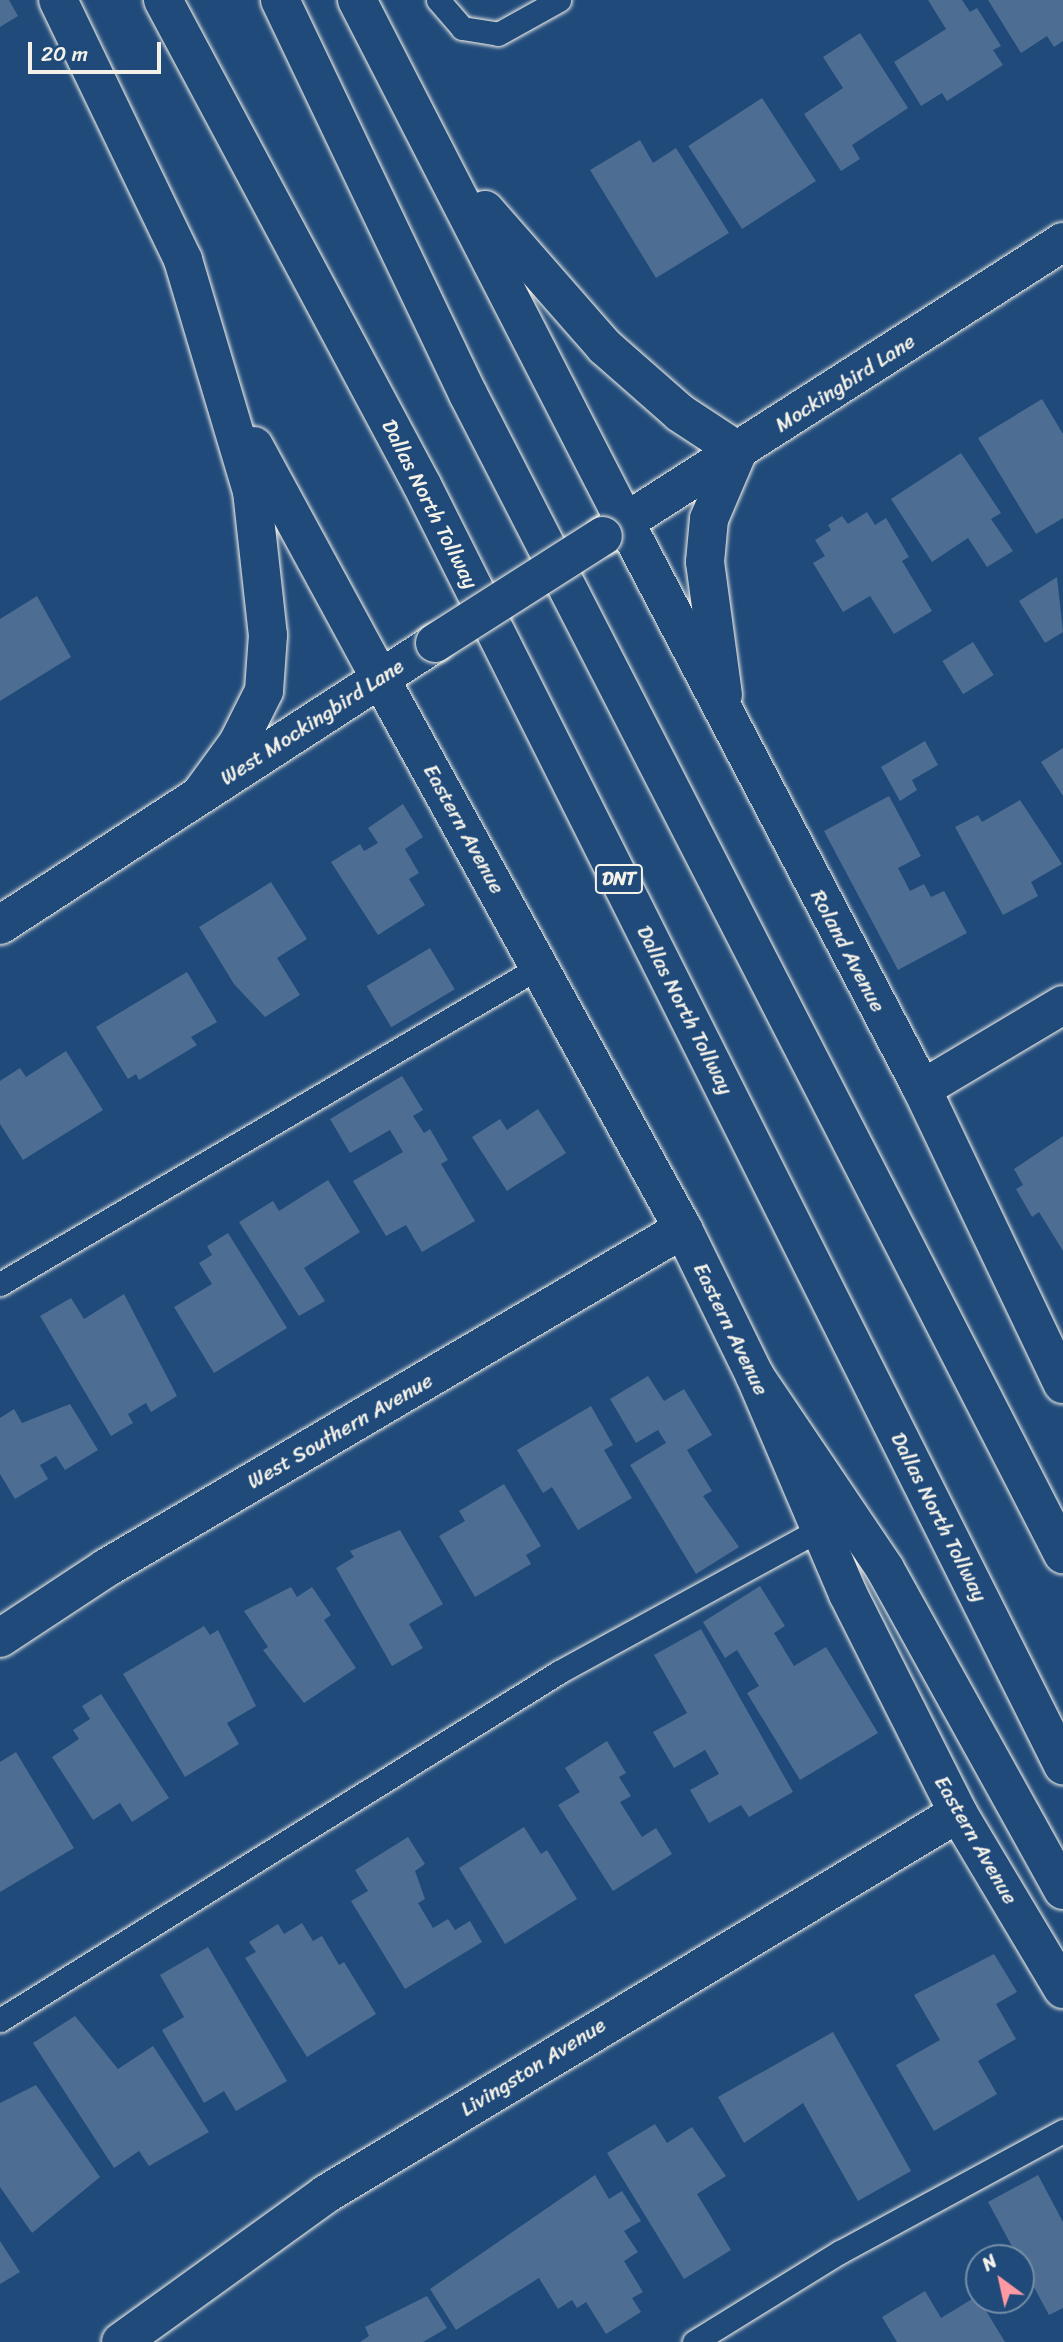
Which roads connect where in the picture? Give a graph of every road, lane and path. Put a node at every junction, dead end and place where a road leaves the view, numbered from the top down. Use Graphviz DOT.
graph roads {
  1 [pos="58,0"];
  2 [pos="163,0"];
  3 [pos="280,0"];
  4 [pos="357,0"];
  5 [pos="438,0"];
  6 [pos="559,0"];
  7 [pos="442,158"];
  8 [pos="1063,242"];
  9 [pos="230,405"];
  10 [pos="738,452"];
  11 [pos="614,529"];
  12 [pos="380,678"];
  13 [pos="726,724"];
  14 [pos="200,795"];
  15 [pos="0,925"];
  16 [pos="539,967"];
  17 [pos="1063,1006"];
  18 [pos="922,1089"];
  19 [pos="683,1229"];
  20 [pos="0,1284"];
  21 [pos="755,1376"];
  22 [pos="1063,1384"];
  23 [pos="820,1529"];
  24 [pos="1063,1554"];
  25 [pos="0,1638"];
  26 [pos="1063,1765"];
  27 [pos="958,1813"];
  28 [pos="1063,1890"];
  29 [pos="1063,1989"];
  30 [pos="0,2020"];
  31 [pos="1063,2131"];
  32 [pos="121,2342"];
  33 [pos="694,2342"];
  1 -- 9 [label="main road"];
  2 -- 26 [label="main road, Dallas North Tollway / DNT"];
  3 -- 24 [label="main road"];
  4 -- 7 [label="main road"];
  5 -- 6 [label="lane"];
  7 -- 10 [label="main road"];
  7 -- 11 [label="main road, Roland Avenue"];
  8 -- 10 [label="main road, Mockingbird Lane"];
  9 -- 12 [label="main road, Eastern Avenue"];
  9 -- 14 [label="main road"];
  10 -- 11 [label="main road, Mockingbird Lane"];
  10 -- 13 [label="main road"];
  11 -- 12 [label="main road, West Mockingbird Lane, bridge"];
  11 -- 13 [label="main road, Roland Avenue"];
  12 -- 14 [label="main road, West Mockingbird Lane"];
  12 -- 16 [label="main road, Eastern Avenue"];
  13 -- 18 [label="main road, Roland Avenue"];
  14 -- 15 [label="main road, West Mockingbird Lane"];
  16 -- 19 [label="main road, Eastern Avenue"];
  16 -- 20 [label="lane"];
  17 -- 18 [label="main road"];
  18 -- 22 [label="main road, Roland Avenue"];
  19 -- 21 [label="main road, Eastern Avenue"];
  19 -- 25 [label="main road, West Southern Avenue"];
  21 -- 23 [label="main road, Eastern Avenue"];
  21 -- 28 [label="main road"];
  23 -- 27 [label="main road, Eastern Avenue"];
  23 -- 30 [label="lane"];
  27 -- 29 [label="main road, Eastern Avenue"];
  27 -- 32 [label="main road, Livingston Avenue"];
  31 -- 33 [label="lane"];
}
